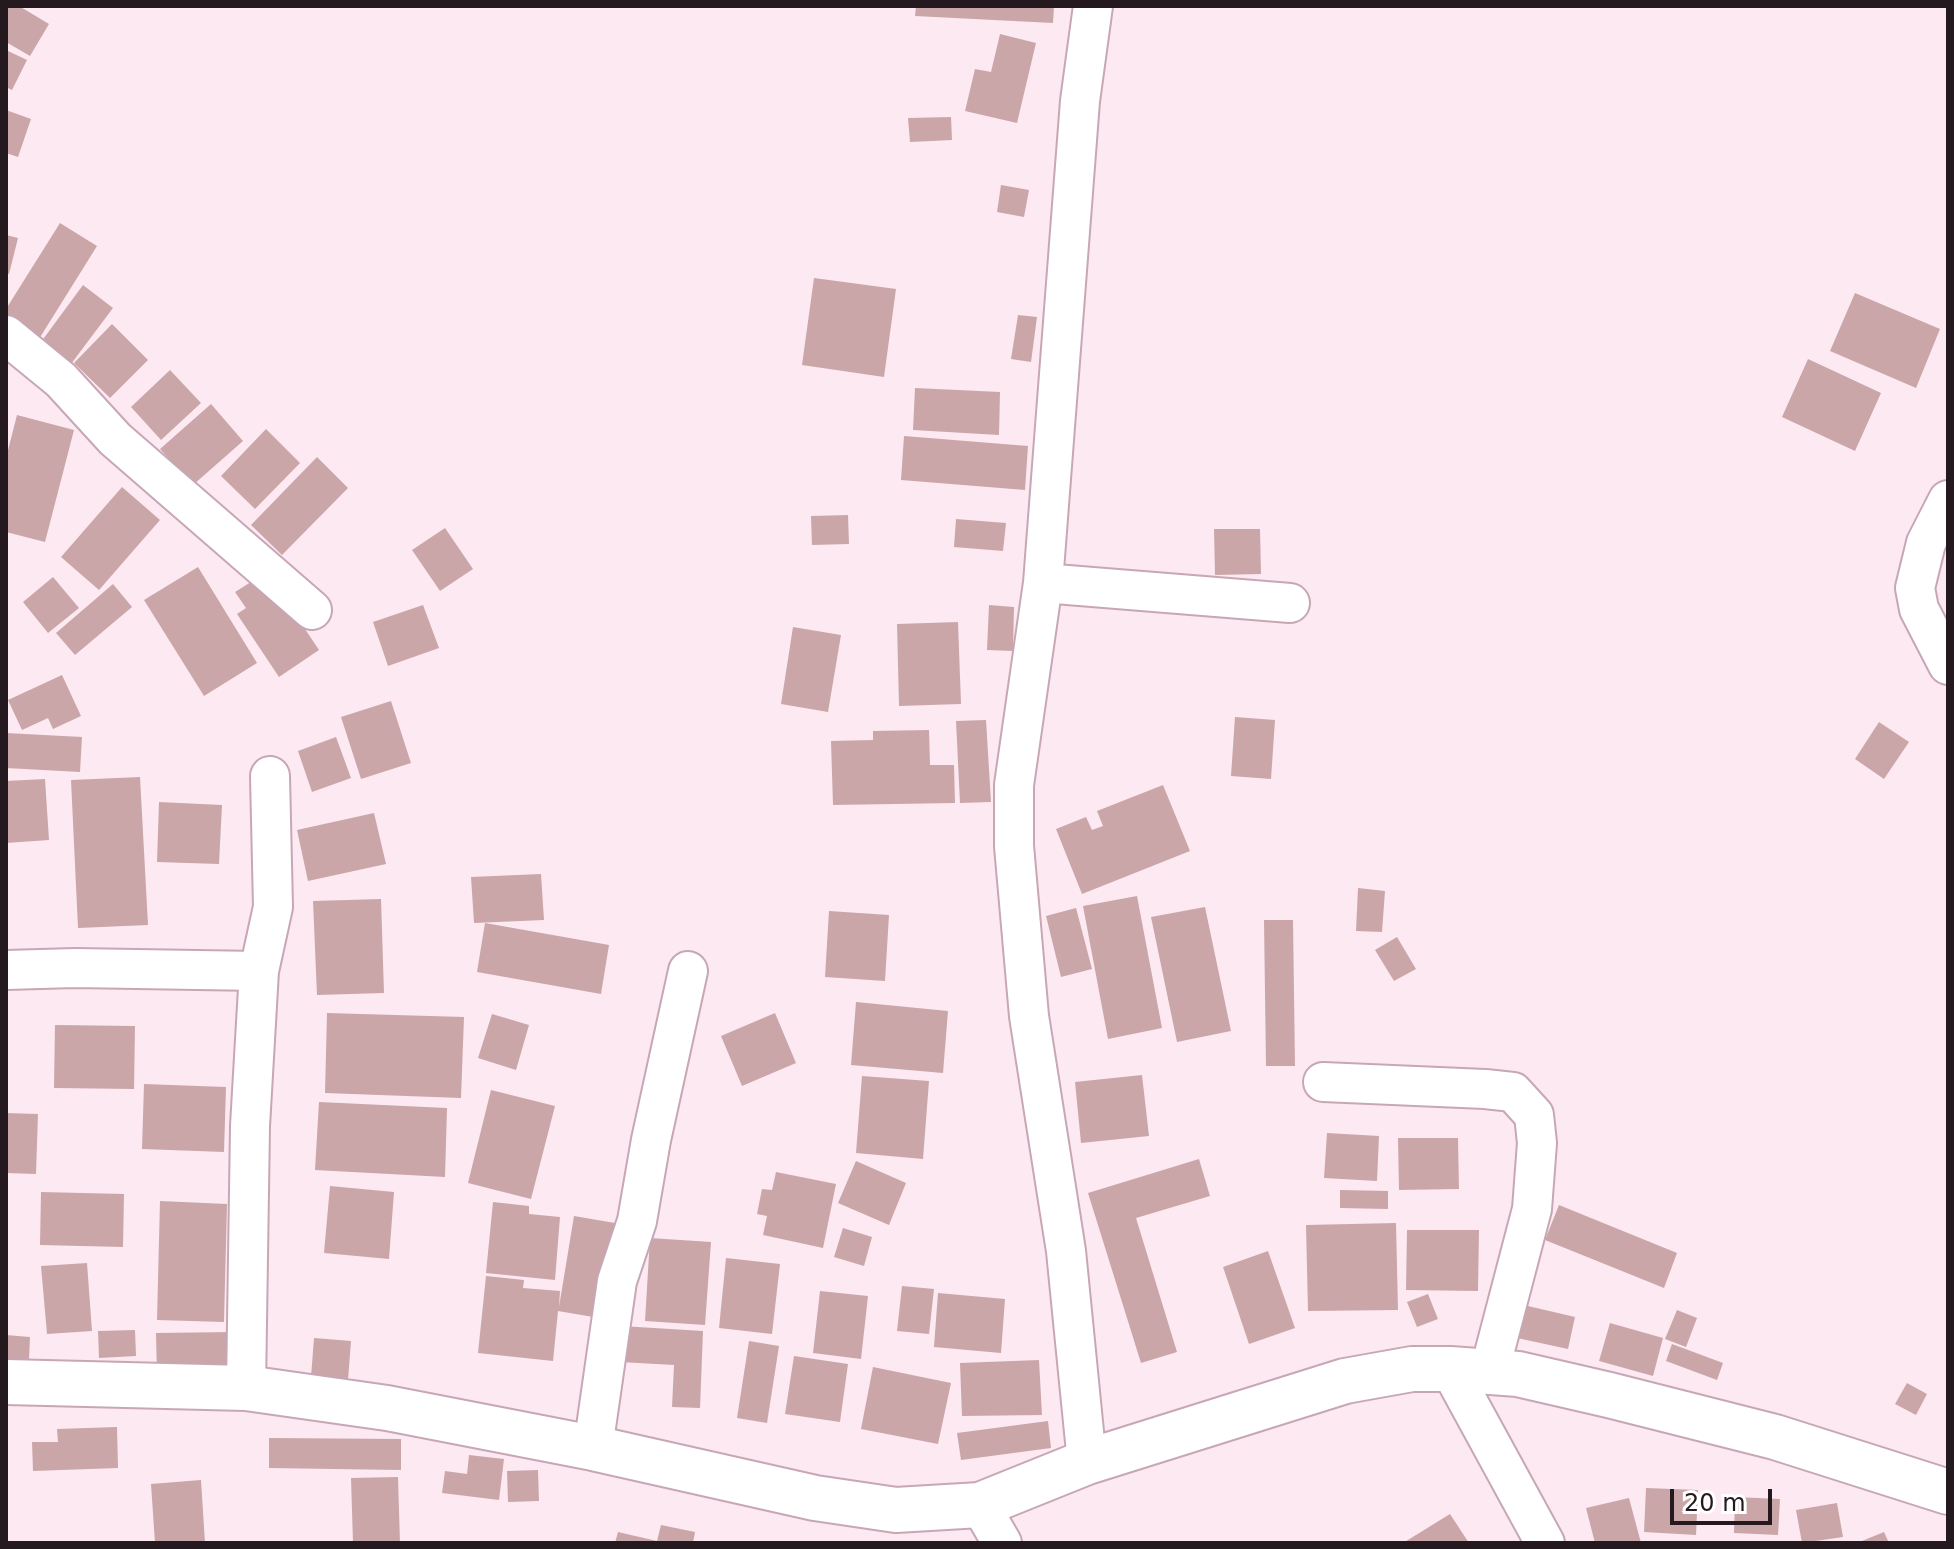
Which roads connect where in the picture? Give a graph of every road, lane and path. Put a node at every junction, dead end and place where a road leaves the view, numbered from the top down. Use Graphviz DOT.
graph roads {
  1 [pos="1093,6"];
  2 [pos="6,335"];
  3 [pos="1948,500"];
  4 [pos="1043,583"];
  5 [pos="1290,603"];
  6 [pos="312,610"];
  7 [pos="1948,665"];
  8 [pos="270,776"];
  9 [pos="6,970"];
  10 [pos="259,971"];
  11 [pos="688,971"];
  12 [pos="1323,1082"];
  13 [pos="1469,1371"];
  14 [pos="6,1382"];
  15 [pos="246,1388"];
  16 [pos="593,1448"];
  17 [pos="1087,1462"];
  18 [pos="1948,1492"];
  19 [pos="980,1505"];
  20 [pos="1002,1543"];
  21 [pos="1545,1543"];
  1 -- 4 [label="street"];
  2 -- 6 [label="street"];
  3 -- 7 [label="street"];
  4 -- 5 [label="street"];
  4 -- 17 [label="street"];
  8 -- 10 [label="street"];
  9 -- 10 [label="street"];
  10 -- 15 [label="street"];
  11 -- 16 [label="street"];
  12 -- 13 [label="street"];
  13 -- 17 [label="street"];
  13 -- 18 [label="street"];
  13 -- 21 [label="street"];
  14 -- 15 [label="street"];
  15 -- 16 [label="street"];
  16 -- 19 [label="street"];
  17 -- 19 [label="street"];
  19 -- 20 [label="street"];
}
